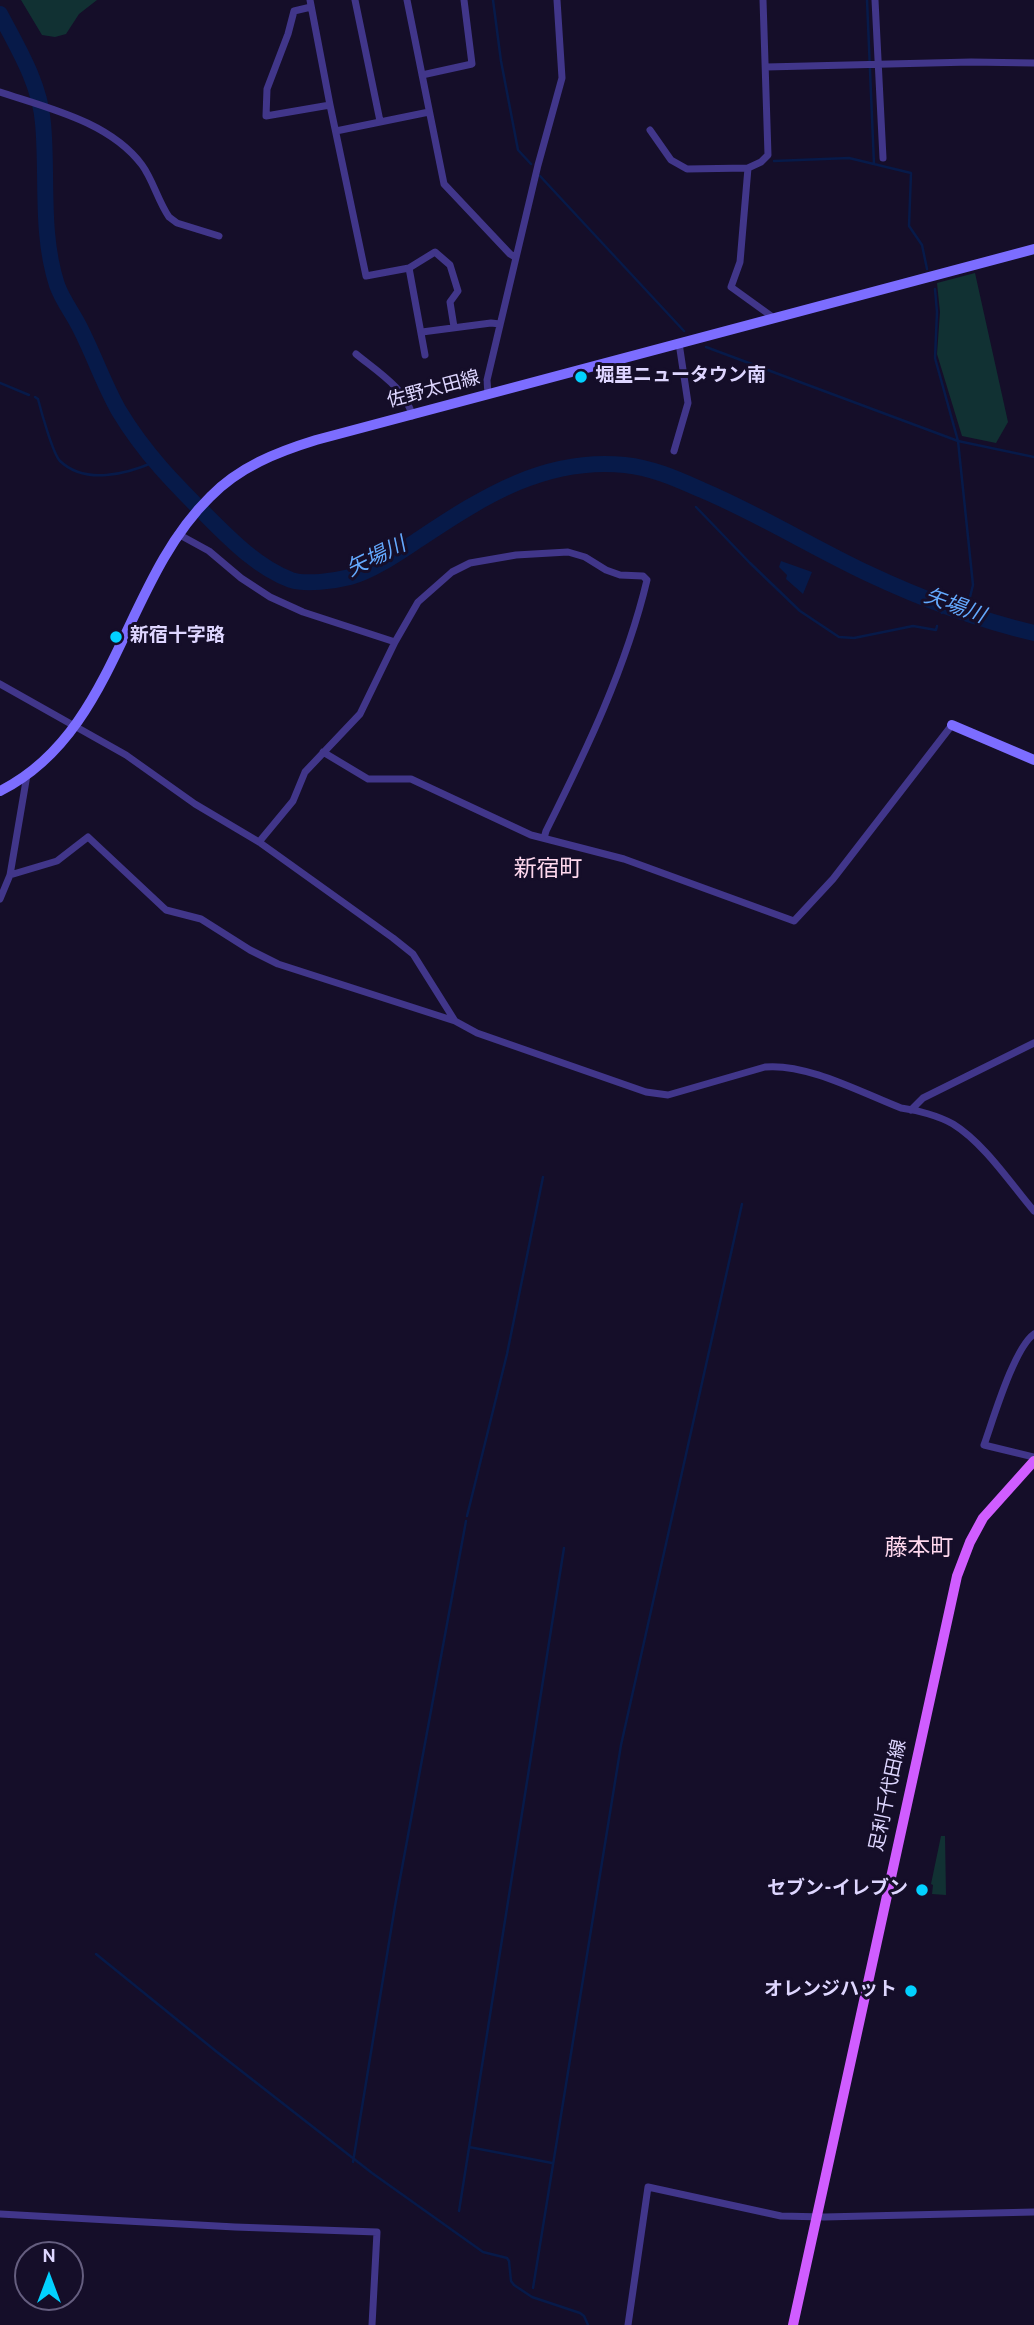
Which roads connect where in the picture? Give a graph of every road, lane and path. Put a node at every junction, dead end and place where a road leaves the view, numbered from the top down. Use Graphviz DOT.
graph roads {
  1 [pos="355,0"];
  2 [pos="407,0"];
  3 [pos="464,0"];
  4 [pos="556,0"];
  5 [pos="763,0"];
  6 [pos="875,0"];
  7 [pos="311,4"];
  8 [pos="1034,63"];
  9 [pos="878,65"];
  10 [pos="766,67"];
  11 [pos="422,75"];
  12 [pos="0,92"];
  13 [pos="330,105"];
  14 [pos="429,112"];
  15 [pos="380,121"];
  16 [pos="650,130"];
  17 [pos="336,131"];
  18 [pos="883,158"];
  19 [pos="748,168"];
  20 [pos="219,236"];
  21 [pos="1034,249"];
  22 [pos="515,257"];
  23 [pos="409,268"];
  24 [pos="774,318"];
  25 [pos="500,324"];
  26 [pos="454,327"];
  27 [pos="422,332"];
  28 [pos="679,343"];
  29 [pos="356,354"];
  30 [pos="425,355"];
  31 [pos="488,394"];
  32 [pos="412,415"];
  33 [pos="674,451"];
  34 [pos="178,534"];
  35 [pos="395,642"];
  36 [pos="0,684"];
  37 [pos="952,725"];
  38 [pos="75,726"];
  39 [pos="323,752"];
  40 [pos="1034,760"];
  41 [pos="27,775"];
  42 [pos="0,791"];
  43 [pos="544,838"];
  44 [pos="259,842"];
  45 [pos="10,875"];
  46 [pos="0,899"];
  47 [pos="455,1021"];
  48 [pos="1034,1043"];
  49 [pos="911,1110"];
  50 [pos="1034,1211"];
  51 [pos="1034,1335"];
  52 [pos="1034,1459"];
  53 [pos="1034,2212"];
  54 [pos="0,2214"];
  55 [pos="817,2217"];
  56 [pos="372,2325"];
  57 [pos="628,2325"];
  58 [pos="793,2325"];
  1 -- 15 [label="street"];
  2 -- 11 [label="street"];
  3 -- 11 [label="street"];
  4 -- 22 [label="street"];
  5 -- 10 [label="street"];
  6 -- 9 [label="street"];
  7 -- 13 [label="street"];
  7 -- 13 [label="street"];
  8 -- 9 [label="street"];
  9 -- 10 [label="street"];
  9 -- 18 [label="street"];
  10 -- 19 [label="street"];
  11 -- 14 [label="street"];
  12 -- 20 [label="street"];
  13 -- 17 [label="street"];
  14 -- 15 [label="street"];
  14 -- 22 [label="street"];
  15 -- 17 [label="street"];
  16 -- 19 [label="street"];
  17 -- 23 [label="street"];
  19 -- 24 [label="street"];
  21 -- 24 [label="main road, 佐野太田線"];
  22 -- 25 [label="street"];
  23 -- 26 [label="street"];
  23 -- 27 [label="street"];
  24 -- 28 [label="main road, 佐野太田線"];
  25 -- 26 [label="street"];
  25 -- 31 [label="street"];
  26 -- 27 [label="street"];
  27 -- 30 [label="street"];
  28 -- 31 [label="main road, 佐野太田線"];
  28 -- 33 [label="street"];
  29 -- 32 [label="street"];
  31 -- 32 [label="main road, 佐野太田線"];
  32 -- 34 [label="main road, 佐野太田線"];
  34 -- 35 [label="street"];
  34 -- 38 [label="main road, 佐野太田線"];
  35 -- 39 [label="street"];
  35 -- 43 [label="street"];
  36 -- 38 [label="street"];
  37 -- 40 [label="main road"];
  37 -- 43 [label="street"];
  38 -- 41 [label="main road, 佐野太田線"];
  38 -- 44 [label="street"];
  39 -- 43 [label="street"];
  39 -- 44 [label="street"];
  41 -- 42 [label="main road, 佐野太田線"];
  41 -- 45 [label="street"];
  44 -- 47 [label="street"];
  45 -- 46 [label="street"];
  45 -- 47 [label="street"];
  47 -- 49 [label="street"];
  48 -- 49 [label="street"];
  49 -- 50 [label="street"];
  51 -- 52 [label="street"];
  52 -- 55 [label="main road, 足利千代田線"];
  53 -- 55 [label="street"];
  54 -- 56 [label="street"];
  55 -- 57 [label="street"];
  55 -- 58 [label="main road, 足利千代田線"];
}
